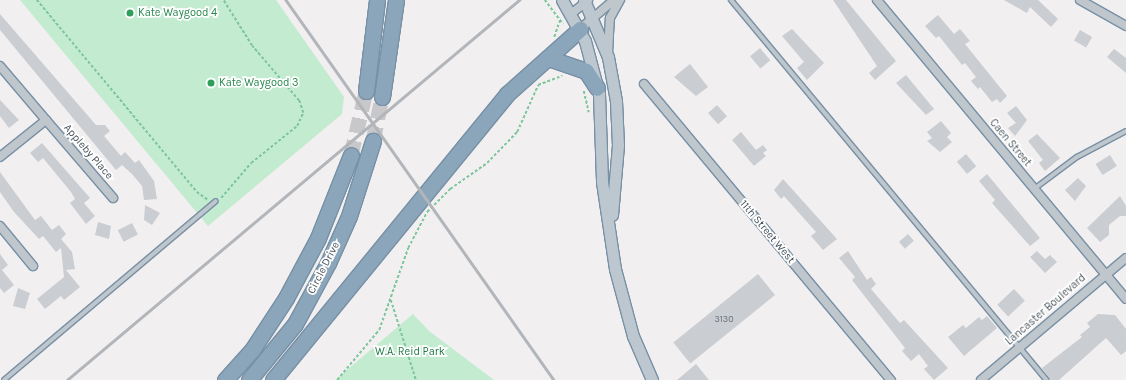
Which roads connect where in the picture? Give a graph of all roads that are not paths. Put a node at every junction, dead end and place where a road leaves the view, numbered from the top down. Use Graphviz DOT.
graph roads {
  1 [pos="377,0"];
  2 [pos="396,0"];
  3 [pos="562,0"];
  4 [pos="614,0"];
  5 [pos="620,0"];
  6 [pos="731,0"];
  7 [pos="878,0"];
  8 [pos="1080,0"];
  9 [pos="586,1"];
  10 [pos="571,14"];
  11 [pos="594,16"];
  12 [pos="1126,26"];
  13 [pos="575,33"];
  14 [pos="608,56"];
  15 [pos="548,58"];
  16 [pos="0,66"];
  17 [pos="644,84"];
  18 [pos="590,88"];
  19 [pos="366,91"];
  20 [pos="382,97"];
  21 [pos="46,120"];
  22 [pos="1126,131"];
  23 [pos="373,141"];
  24 [pos="351,155"];
  25 [pos="0,157"];
  26 [pos="1034,189"];
  27 [pos="113,198"];
  28 [pos="216,200"];
  29 [pos="0,226"];
  30 [pos="610,231"];
  31 [pos="1126,258"];
  32 [pos="33,266"];
  33 [pos="1104,274"];
  34 [pos="1126,300"];
  35 [pos="1020,348"];
  36 [pos="4,380"];
  37 [pos="225,380"];
  38 [pos="249,380"];
  39 [pos="273,380"];
  40 [pos="652,380"];
  41 [pos="891,380"];
  42 [pos="980,380"];
  43 [pos="1047,380"];
  1 -- 19 [label="highway"];
  2 -- 20 [label="highway"];
  3 -- 10 [label="main road"];
  4 -- 11 [label="street"];
  5 -- 14 [label="street"];
  6 -- 35 [label="lane"];
  7 -- 26 [label="street, Caen Street"];
  8 -- 12 [label="street"];
  9 -- 10 [label="street"];
  9 -- 11 [label="main road"];
  10 -- 13 [label="main road"];
  11 -- 13 [label="street"];
  11 -- 14 [label="main road"];
  13 -- 15 [label="highway"];
  13 -- 18 [label="main road"];
  14 -- 30 [label="main road"];
  15 -- 18 [label="highway"];
  15 -- 39 [label="highway"];
  16 -- 21 [label="street, Appleby Place"];
  17 -- 41 [label="street, 11th Street West"];
  18 -- 30 [label="main road"];
  21 -- 25 [label="street"];
  21 -- 27 [label="street, Appleby Place"];
  22 -- 26 [label="lane"];
  23 -- 38 [label="highway, Circle Drive"];
  24 -- 37 [label="highway, Circle Drive"];
  26 -- 33 [label="street, Caen Street"];
  28 -- 36 [label="lane"];
  29 -- 32 [label="street"];
  30 -- 40 [label="main road"];
  31 -- 33 [label="street, Lancaster Boulevard"];
  33 -- 34 [label="street, Caen Street"];
  33 -- 35 [label="street, Lancaster Boulevard"];
  35 -- 42 [label="street, Lancaster Boulevard"];
  35 -- 43 [label="lane"];
}
